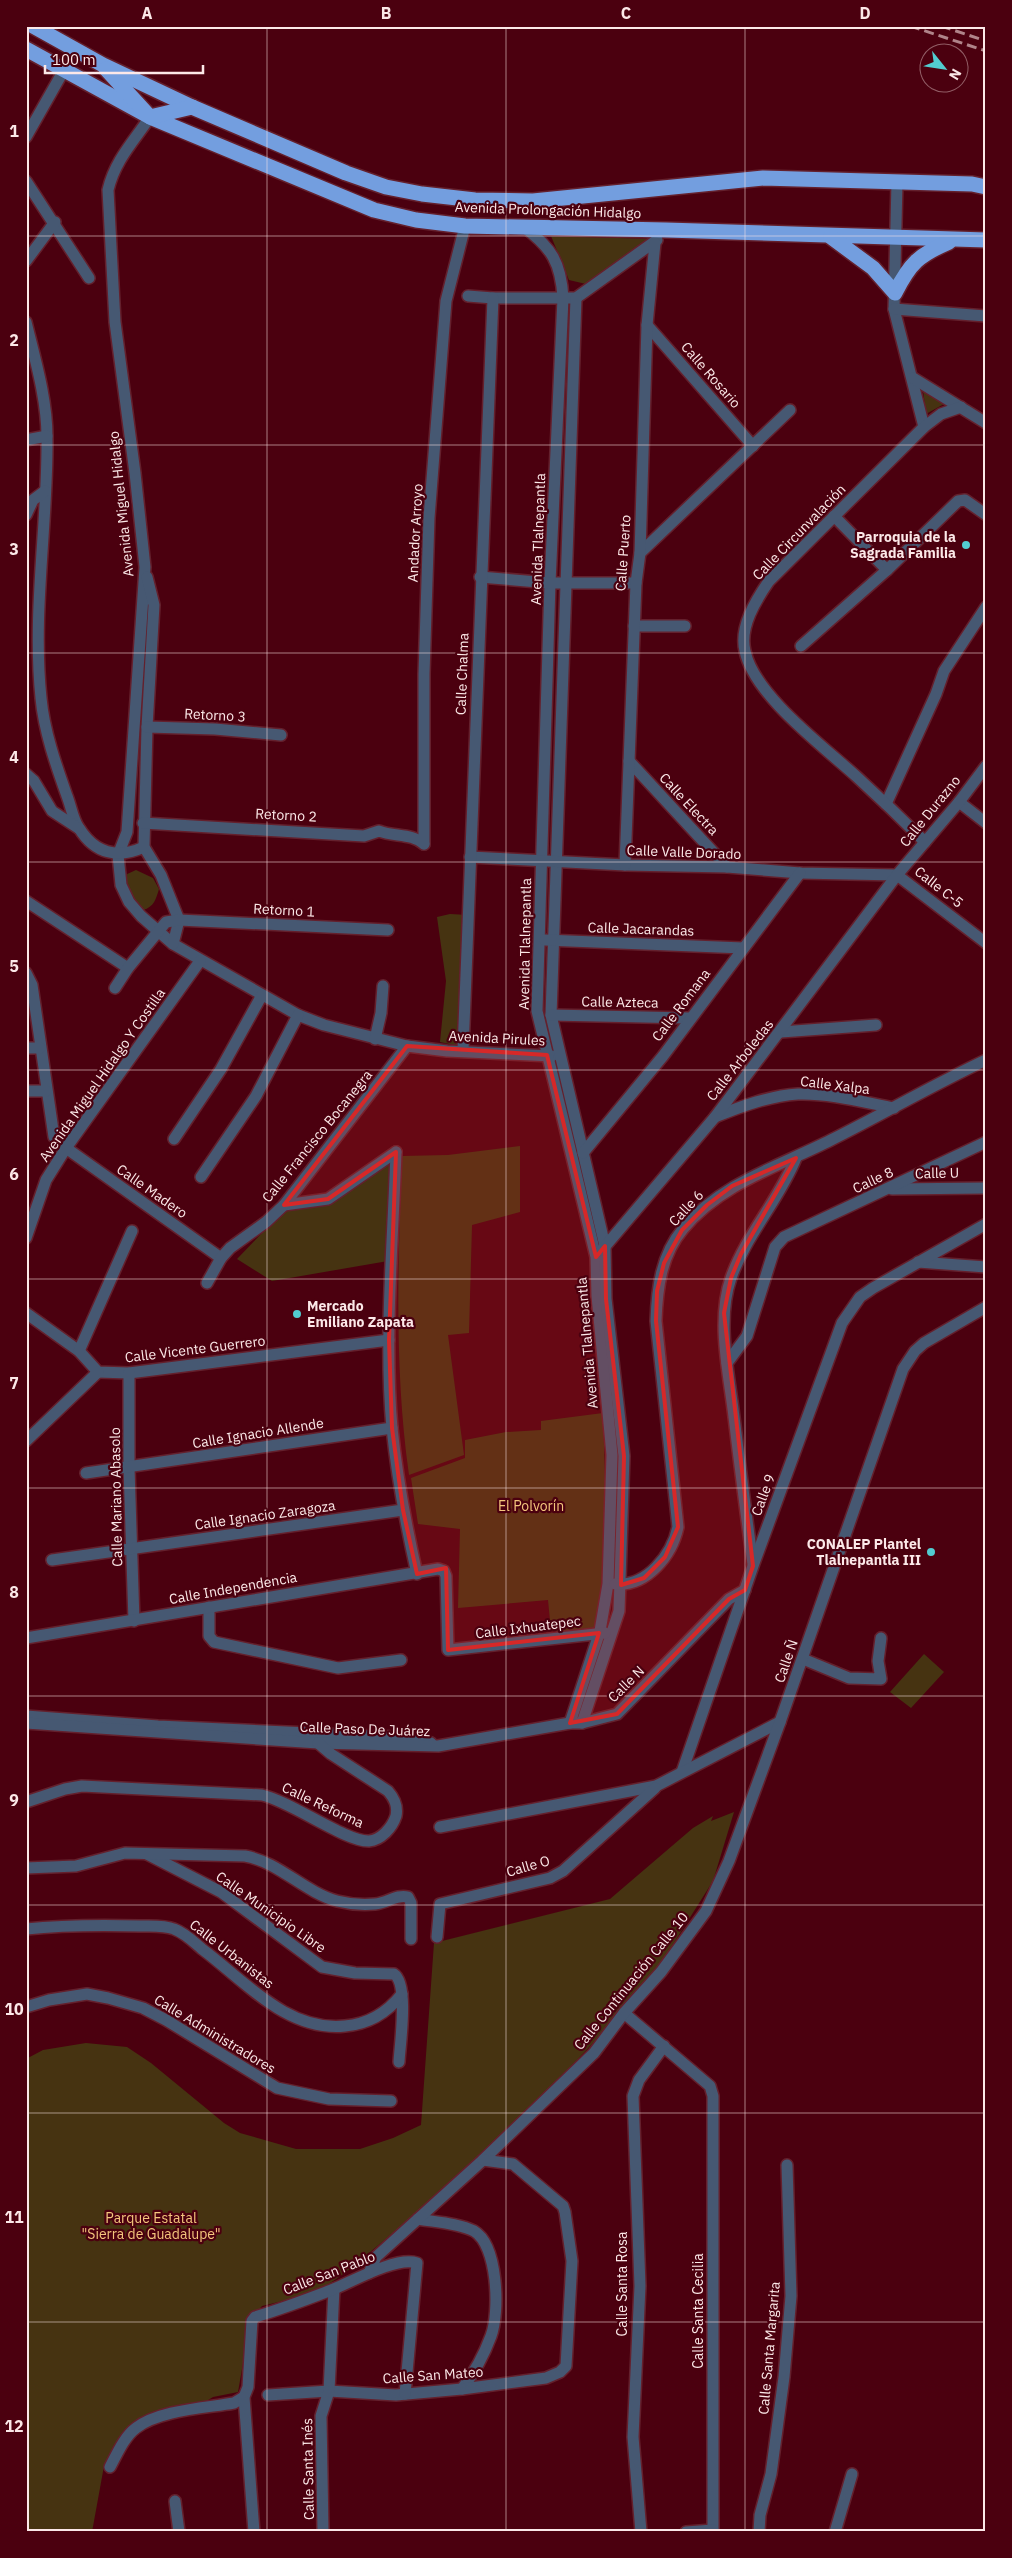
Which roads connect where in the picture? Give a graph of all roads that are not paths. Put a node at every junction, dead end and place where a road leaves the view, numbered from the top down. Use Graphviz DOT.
graph roads {
  1 [pos="33,26"];
  2 [pos="26,49"];
  3 [pos="103,65"];
  4 [pos="64,70"];
  5 [pos="192,107"];
  6 [pos="150,116"];
  7 [pos="26,137"];
  8 [pos="26,181"];
  9 [pos="897,182"];
  10 [pos="986,187"];
  11 [pos="55,222"];
  12 [pos="465,226"];
  13 [pos="524,227"];
  14 [pos="666,230"];
  15 [pos="831,237"];
  16 [pos="895,238"];
  17 [pos="955,239"];
  18 [pos="986,240"];
  19 [pos="655,243"];
  20 [pos="26,261"];
  21 [pos="89,278"];
  22 [pos="895,293"];
  23 [pos="468,296"];
  24 [pos="493,298"];
  25 [pos="563,298"];
  26 [pos="576,298"];
  27 [pos="894,309"];
  28 [pos="986,316"];
  29 [pos="26,322"];
  30 [pos="647,325"];
  31 [pos="913,378"];
  32 [pos="961,407"];
  33 [pos="790,410"];
  34 [pos="986,423"];
  35 [pos="924,426"];
  36 [pos="47,436"];
  37 [pos="26,440"];
  38 [pos="753,446"];
  39 [pos="45,491"];
  40 [pos="985,514"];
  41 [pos="26,515"];
  42 [pos="834,516"];
  43 [pos="640,553"];
  44 [pos="145,567"];
  45 [pos="887,570"];
  46 [pos="480,577"];
  47 [pos="550,582"];
  48 [pos="568,582"];
  49 [pos="636,583"];
  50 [pos="986,607"];
  51 [pos="634,626"];
  52 [pos="685,626"];
  53 [pos="802,646"];
  54 [pos="147,728"];
  55 [pos="281,735"];
  56 [pos="629,761"];
  57 [pos="986,766"];
  58 [pos="26,774"];
  59 [pos="959,802"];
  60 [pos="886,804"];
  61 [pos="143,822"];
  62 [pos="986,823"];
  63 [pos="78,828"];
  64 [pos="925,842"];
  65 [pos="424,844"];
  66 [pos="144,847"];
  67 [pos="118,855"];
  68 [pos="470,857"];
  69 [pos="542,862"];
  70 [pos="555,862"];
  71 [pos="625,865"];
  72 [pos="727,867"];
  73 [pos="800,872"];
  74 [pos="897,874"];
  75 [pos="26,901"];
  76 [pos="179,920"];
  77 [pos="158,930"];
  78 [pos="388,930"];
  79 [pos="538,939"];
  80 [pos="553,941"];
  81 [pos="986,942"];
  82 [pos="173,944"];
  83 [pos="743,948"];
  84 [pos="200,961"];
  85 [pos="128,968"];
  86 [pos="26,973"];
  87 [pos="384,986"];
  88 [pos="115,988"];
  89 [pos="262,995"];
  90 [pos="551,1015"];
  91 [pos="298,1016"];
  92 [pos="689,1018"];
  93 [pos="876,1025"];
  94 [pos="31,1027"];
  95 [pos="781,1032"];
  96 [pos="375,1039"];
  97 [pos="407,1046"];
  98 [pos="26,1048"];
  99 [pos="40,1048"];
  100 [pos="463,1050"];
  101 [pos="547,1055"];
  102 [pos="561,1056"];
  103 [pos="986,1060"];
  104 [pos="26,1091"];
  105 [pos="46,1091"];
  106 [pos="894,1108"];
  107 [pos="715,1117"];
  108 [pos="174,1139"];
  109 [pos="986,1142"];
  110 [pos="66,1148"];
  111 [pos="583,1153"];
  112 [pos="796,1158"];
  113 [pos="201,1177"];
  114 [pos="986,1188"];
  115 [pos="888,1189"];
  116 [pos="284,1205"];
  117 [pos="986,1224"];
  118 [pos="132,1231"];
  119 [pos="26,1238"];
  120 [pos="605,1246"];
  121 [pos="596,1256"];
  122 [pos="221,1258"];
  123 [pos="917,1262"];
  124 [pos="986,1267"];
  125 [pos="208,1283"];
  126 [pos="986,1307"];
  127 [pos="26,1313"];
  128 [pos="389,1340"];
  129 [pos="79,1351"];
  130 [pos="727,1363"];
  131 [pos="98,1372"];
  132 [pos="129,1373"];
  133 [pos="392,1428"];
  134 [pos="26,1441"];
  135 [pos="129,1468"];
  136 [pos="86,1472"];
  137 [pos="403,1510"];
  138 [pos="131,1550"];
  139 [pos="52,1560"];
  140 [pos="753,1566"];
  141 [pos="416,1574"];
  142 [pos="608,1584"];
  143 [pos="621,1585"];
  144 [pos="745,1590"];
  145 [pos="209,1607"];
  146 [pos="134,1621"];
  147 [pos="598,1633"];
  148 [pos="611,1633"];
  149 [pos="26,1638"];
  150 [pos="881,1638"];
  151 [pos="448,1650"];
  152 [pos="803,1659"];
  153 [pos="400,1660"];
  154 [pos="27,1721"];
  155 [pos="780,1722"];
  156 [pos="570,1723"];
  157 [pos="582,1723"];
  158 [pos="159,1730"];
  159 [pos="318,1743"];
  160 [pos="438,1746"];
  161 [pos="682,1772"];
  162 [pos="656,1786"];
  163 [pos="26,1802"];
  164 [pos="440,1827"];
  165 [pos="143,1852"];
  166 [pos="26,1868"];
  167 [pos="26,1929"];
  168 [pos="436,1937"];
  169 [pos="411,1939"];
  170 [pos="402,1994"];
  171 [pos="26,2007"];
  172 [pos="624,2013"];
  173 [pos="664,2046"];
  174 [pos="399,2062"];
  175 [pos="391,2101"];
  176 [pos="482,2160"];
  177 [pos="788,2165"];
  178 [pos="418,2219"];
  179 [pos="369,2273"];
  180 [pos="334,2289"];
  181 [pos="462,2389"];
  182 [pos="330,2391"];
  183 [pos="405,2394"];
  184 [pos="268,2395"];
  185 [pos="244,2397"];
  186 [pos="110,2467"];
  187 [pos="852,2474"];
  188 [pos="175,2501"];
  189 [pos="323,2531"];
  190 [pos="713,2531"];
  191 [pos="179,2532"];
  192 [pos="254,2532"];
  193 [pos="641,2532"];
  194 [pos="686,2532"];
  195 [pos="759,2532"];
  196 [pos="835,2532"];
  1 -- 3 [label="highway, Avenida Prolongación Hidalgo"];
  2 -- 4 [label="highway, Avenida Prolongación Hidalgo"];
  3 -- 5 [label="highway, Avenida Prolongación Hidalgo"];
  3 -- 6 [label="highway"];
  4 -- 6 [label="highway, Avenida Prolongación Hidalgo"];
  4 -- 7 [label="street"];
  5 -- 6 [label="highway"];
  5 -- 9 [label="highway, Avenida Prolongación Hidalgo"];
  6 -- 12 [label="highway, Avenida Prolongación Hidalgo"];
  6 -- 44 [label="street, Avenida Miguel Hidalgo"];
  8 -- 11 [label="street"];
  9 -- 10 [label="highway, Avenida Prolongación Hidalgo"];
  9 -- 16 [label="street"];
  11 -- 20 [label="street"];
  11 -- 21 [label="street"];
  12 -- 13 [label="highway, Avenida Prolongación Hidalgo"];
  12 -- 65 [label="street, Andador Arroyo"];
  13 -- 14 [label="highway, Avenida Prolongación Hidalgo"];
  13 -- 25 [label="street, Avenida Tlalnepantla"];
  14 -- 15 [label="highway, Avenida Prolongación Hidalgo"];
  14 -- 19 [label="street"];
  15 -- 16 [label="highway, Avenida Prolongación Hidalgo"];
  15 -- 22 [label="highway"];
  16 -- 17 [label="highway, Avenida Prolongación Hidalgo"];
  16 -- 22 [label="street"];
  17 -- 18 [label="highway, Avenida Prolongación Hidalgo"];
  17 -- 22 [label="highway"];
  19 -- 26 [label="street"];
  19 -- 30 [label="street, Calle Puerto"];
  22 -- 27 [label="street"];
  23 -- 24 [label="street"];
  24 -- 25 [label="street"];
  24 -- 46 [label="street, Calle Chalma"];
  25 -- 26 [label="street"];
  25 -- 47 [label="street, Avenida Tlalnepantla"];
  26 -- 48 [label="street, Avenida Tlalnepantla"];
  27 -- 28 [label="street"];
  27 -- 31 [label="street"];
  29 -- 36 [label="street"];
  30 -- 38 [label="street, Calle Rosario"];
  30 -- 43 [label="street, Calle Puerto"];
  31 -- 32 [label="street"];
  31 -- 35 [label="street"];
  32 -- 34 [label="street"];
  32 -- 35 [label="street, Calle Circunvalación"];
  33 -- 38 [label="street"];
  35 -- 42 [label="street, Calle Circunvalación"];
  36 -- 37 [label="street"];
  36 -- 39 [label="street"];
  38 -- 43 [label="street"];
  39 -- 41 [label="street"];
  39 -- 63 [label="street"];
  40 -- 45 [label="street"];
  42 -- 45 [label="street"];
  42 -- 60 [label="street, Calle Circunvalación"];
  43 -- 49 [label="street, Calle Puerto"];
  44 -- 54 [label="street"];
  44 -- 67 [label="street, Avenida Miguel Hidalgo"];
  45 -- 53 [label="street"];
  46 -- 47 [label="street"];
  46 -- 68 [label="street, Calle Chalma"];
  47 -- 48 [label="street"];
  47 -- 69 [label="street, Avenida Tlalnepantla"];
  48 -- 49 [label="street"];
  48 -- 70 [label="street, Avenida Tlalnepantla"];
  49 -- 51 [label="street, Calle Puerto"];
  50 -- 60 [label="street"];
  51 -- 52 [label="street"];
  51 -- 56 [label="street, Calle Puerto"];
  54 -- 55 [label="street, Retorno 3"];
  54 -- 61 [label="street"];
  56 -- 71 [label="street, Calle Puerto"];
  56 -- 72 [label="street, Calle Electra"];
  57 -- 59 [label="street, Calle Durazno"];
  58 -- 63 [label="street"];
  59 -- 62 [label="street"];
  59 -- 64 [label="street, Calle Durazno"];
  60 -- 64 [label="street, Calle Circunvalación"];
  61 -- 65 [label="street, Retorno 2"];
  61 -- 66 [label="street"];
  63 -- 67 [label="street"];
  64 -- 74 [label="street, Calle Durazno"];
  66 -- 67 [label="street"];
  66 -- 76 [label="street"];
  67 -- 77 [label="street, Avenida Pirules"];
  68 -- 69 [label="street, Calle Valle Dorado"];
  68 -- 100 [label="street, Calle Chalma"];
  69 -- 70 [label="street, Calle Valle Dorado"];
  69 -- 79 [label="street, Avenida Tlalnepantla"];
  70 -- 71 [label="street, Calle Valle Dorado"];
  70 -- 80 [label="street, Avenida Tlalnepantla"];
  71 -- 72 [label="street, Calle Valle Dorado"];
  72 -- 73 [label="street, Calle Valle Dorado"];
  73 -- 74 [label="street, Calle Valle Dorado"];
  73 -- 83 [label="street, Calle Romana"];
  74 -- 81 [label="street, Calle C-5"];
  74 -- 95 [label="street, Calle Arboledas"];
  75 -- 85 [label="street"];
  76 -- 77 [label="street"];
  76 -- 78 [label="street, Retorno 1"];
  76 -- 82 [label="street"];
  77 -- 82 [label="street, Avenida Pirules"];
  77 -- 85 [label="street"];
  79 -- 80 [label="street, Calle Jacarandas"];
  79 -- 101 [label="street, Avenida Tlalnepantla"];
  80 -- 83 [label="street, Calle Jacarandas"];
  80 -- 90 [label="street, Avenida Tlalnepantla"];
  82 -- 84 [label="street, Avenida Pirules"];
  83 -- 92 [label="street, Calle Romana"];
  84 -- 89 [label="street, Avenida Pirules"];
  84 -- 110 [label="street, Avenida Miguel Hidalgo Y Costilla"];
  85 -- 88 [label="street"];
  86 -- 94 [label="street"];
  87 -- 96 [label="street"];
  89 -- 91 [label="street, Avenida Pirules"];
  89 -- 108 [label="street"];
  90 -- 92 [label="street, Calle Azteca"];
  90 -- 102 [label="street, Avenida Tlalnepantla"];
  91 -- 96 [label="street, Avenida Pirules"];
  91 -- 113 [label="street"];
  92 -- 111 [label="street, Calle Romana"];
  93 -- 95 [label="street"];
  94 -- 99 [label="street"];
  95 -- 107 [label="street, Calle Arboledas"];
  96 -- 97 [label="street, Avenida Pirules"];
  97 -- 100 [label="street, Avenida Pirules"];
  97 -- 116 [label="street, Calle Francisco Bocanegra"];
  98 -- 99 [label="street"];
  99 -- 105 [label="street"];
  100 -- 101 [label="street, Avenida Pirules"];
  101 -- 102 [label="street, Avenida Pirules"];
  101 -- 121 [label="street, Avenida Tlalnepantla"];
  102 -- 111 [label="street, Avenida Tlalnepantla"];
  103 -- 106 [label="street, Calle 6"];
  104 -- 105 [label="street"];
  105 -- 110 [label="street"];
  106 -- 107 [label="street, Calle Xalpa"];
  106 -- 112 [label="street, Calle 6"];
  107 -- 120 [label="street, Calle Arboledas"];
  109 -- 115 [label="street, Calle 8"];
  110 -- 119 [label="street, Avenida Miguel Hidalgo Y Costilla"];
  110 -- 122 [label="street, Calle Madero"];
  111 -- 120 [label="street, Avenida Tlalnepantla"];
  112 -- 130 [label="street"];
  112 -- 143 [label="street, Calle 6"];
  114 -- 115 [label="street, Calle U"];
  115 -- 130 [label="street, Calle 8"];
  116 -- 122 [label="street, Calle Francisco Bocanegra"];
  116 -- 128 [label="street"];
  117 -- 123 [label="street, Calle 9"];
  118 -- 129 [label="street"];
  120 -- 121 [label="street, Calle Arboledas"];
  120 -- 143 [label="street, Avenida Tlalnepantla"];
  121 -- 142 [label="street, Avenida Tlalnepantla"];
  122 -- 125 [label="street, Calle Francisco Bocanegra"];
  123 -- 124 [label="street"];
  123 -- 140 [label="street, Calle 9"];
  126 -- 152 [label="street, Calle Ñ"];
  127 -- 129 [label="street"];
  128 -- 132 [label="street, Calle Vicente Guerrero"];
  128 -- 133 [label="street"];
  129 -- 131 [label="street"];
  130 -- 140 [label="street"];
  131 -- 132 [label="street, Calle Vicente Guerrero"];
  131 -- 134 [label="street"];
  132 -- 135 [label="street, Calle Mariano Abasolo"];
  133 -- 135 [label="street, Calle Ignacio Allende"];
  133 -- 137 [label="street"];
  135 -- 136 [label="street, Calle Ignacio Allende"];
  135 -- 138 [label="street, Calle Mariano Abasolo"];
  137 -- 138 [label="street, Calle Ignacio Zaragoza"];
  137 -- 141 [label="street"];
  138 -- 139 [label="street, Calle Ignacio Zaragoza"];
  138 -- 146 [label="street, Calle Mariano Abasolo"];
  140 -- 144 [label="street, Calle 9"];
  141 -- 145 [label="street, Calle Independencia"];
  141 -- 151 [label="street, Calle Independencia"];
  142 -- 143 [label="street, Calle 6"];
  142 -- 147 [label="street, Avenida Tlalnepantla"];
  143 -- 148 [label="street, Avenida Tlalnepantla"];
  144 -- 157 [label="street, Calle N"];
  144 -- 161 [label="street, Calle 9"];
  145 -- 146 [label="street, Calle Independencia"];
  145 -- 153 [label="street"];
  146 -- 149 [label="street, Calle Independencia"];
  147 -- 148 [label="street, Calle Ixhuatepec"];
  147 -- 151 [label="street, Calle Ixhuatepec"];
  147 -- 156 [label="street, Avenida Tlalnepantla"];
  148 -- 157 [label="street, Avenida Tlalnepantla"];
  150 -- 152 [label="street"];
  152 -- 155 [label="street, Calle Ñ"];
  154 -- 158 [label="street"];
  155 -- 161 [label="street"];
  155 -- 172 [label="street, Calle Continuación Calle 10"];
  156 -- 157 [label="street, Calle N"];
  156 -- 160 [label="street, Calle N"];
  158 -- 159 [label="street, Calle Paso De Juárez"];
  158 -- 160 [label="street, Calle Paso De Juárez"];
  159 -- 160 [label="street, Calle Paso De Juárez"];
  159 -- 163 [label="street, Calle Reforma"];
  161 -- 162 [label="street"];
  162 -- 164 [label="street"];
  162 -- 168 [label="street, Calle O"];
  165 -- 166 [label="street"];
  165 -- 169 [label="street"];
  165 -- 170 [label="street, Calle Municipio Libre"];
  167 -- 170 [label="street, Calle Urbanistas"];
  170 -- 174 [label="street"];
  171 -- 175 [label="street, Calle Administradores"];
  172 -- 173 [label="street"];
  172 -- 176 [label="street, Calle Continuación Calle 10"];
  173 -- 190 [label="street, Calle Santa Cecilia"];
  173 -- 193 [label="street, Calle Santa Rosa"];
  176 -- 178 [label="street, Calle Continuación Calle 10"];
  176 -- 181 [label="street, Calle San Mateo"];
  177 -- 195 [label="street, Calle Santa Margarita"];
  178 -- 179 [label="street, Calle Continuación Calle 10"];
  178 -- 181 [label="street"];
  179 -- 180 [label="street, Calle San Pablo"];
  179 -- 183 [label="street, Calle San Pablo"];
  180 -- 182 [label="street, Calle Santa Inés"];
  180 -- 185 [label="street, Calle San Pablo"];
  181 -- 183 [label="street, Calle San Mateo"];
  182 -- 183 [label="street, Calle San Mateo"];
  182 -- 184 [label="street, Calle San Mateo"];
  182 -- 189 [label="street, Calle Santa Inés"];
  185 -- 186 [label="street"];
  185 -- 192 [label="street"];
  187 -- 196 [label="street"];
  188 -- 191 [label="street"];
  190 -- 194 [label="street"];
}
